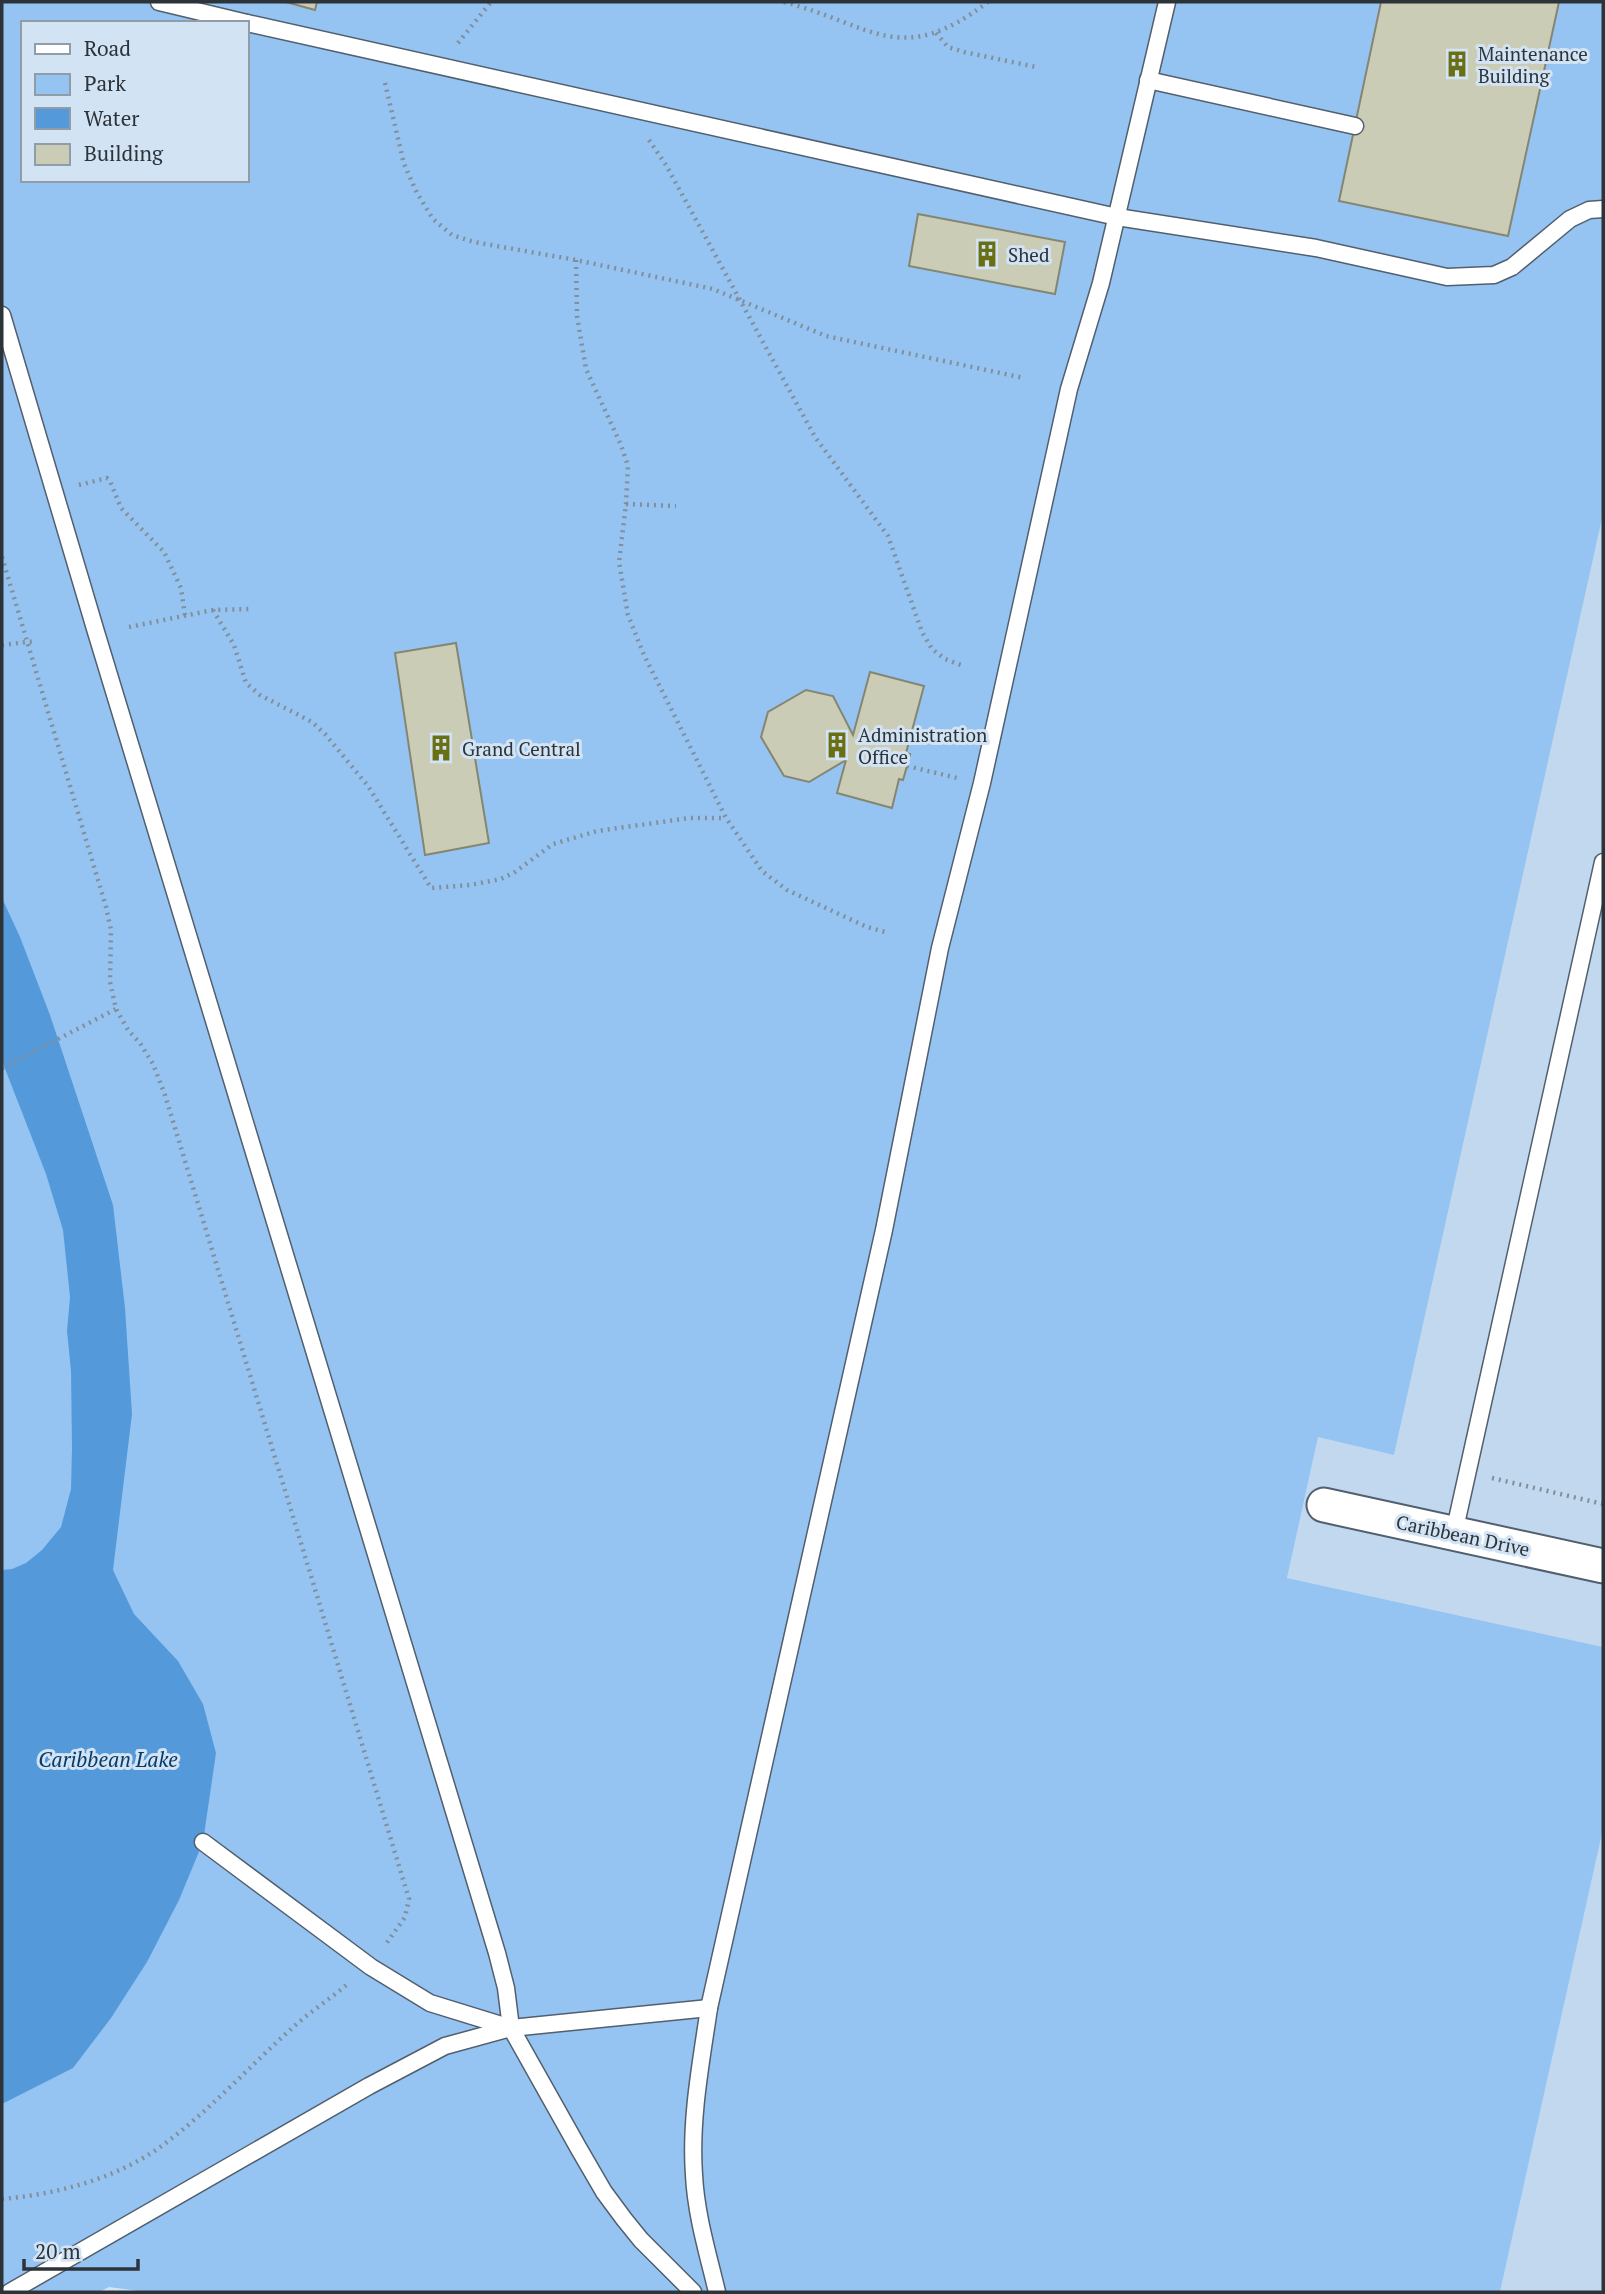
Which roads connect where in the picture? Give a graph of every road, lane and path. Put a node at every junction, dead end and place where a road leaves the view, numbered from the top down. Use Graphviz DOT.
graph roads {
  1 [pos="159,2"];
  2 [pos="491,2"];
  3 [pos="784,2"];
  4 [pos="988,2"];
  5 [pos="1167,2"];
  6 [pos="239,21"];
  7 [pos="248,23"];
  8 [pos="936,33"];
  9 [pos="387,53"];
  10 [pos="450,67"];
  11 [pos="1036,67"];
  12 [pos="1148,80"];
  13 [pos="623,106"];
  14 [pos="1355,126"];
  15 [pos="1603,209"];
  16 [pos="1117,217"];
  17 [pos="576,260"];
  18 [pos="738,298"];
  19 [pos="2,315"];
  20 [pos="1024,378"];
  21 [pos="55,492"];
  22 [pos="626,504"];
  23 [pos="676,506"];
  24 [pos="2,557"];
  25 [pos="249,609"];
  26 [pos="213,610"];
  27 [pos="185,616"];
  28 [pos="129,627"];
  29 [pos="36,641"];
  30 [pos="26,642"];
  31 [pos="2,645"];
  32 [pos="961,665"];
  33 [pos="907,766"];
  34 [pos="982,783"];
  35 [pos="726,818"];
  36 [pos="1603,862"];
  37 [pos="889,933"];
  38 [pos="116,1009"];
  39 [pos="2,1068"];
  40 [pos="1468,1472"];
  41 [pos="1324,1504"];
  42 [pos="1603,1504"];
  43 [pos="1454,1533"];
  44 [pos="1603,1566"];
  45 [pos="203,1842"];
  46 [pos="370,1967"];
  47 [pos="709,2008"];
  48 [pos="511,2028"];
  49 [pos="2,2199"];
  50 [pos="10,2292"];
  51 [pos="693,2292"];
  52 [pos="717,2292"];
  1 -- 6 [label="lane"];
  2 -- 10 [label="path"];
  3 -- 8 [label="path"];
  4 -- 8 [label="path"];
  5 -- 12 [label="lane"];
  7 -- 9 [label="lane"];
  8 -- 11 [label="path"];
  9 -- 10 [label="lane"];
  9 -- 17 [label="path"];
  10 -- 13 [label="lane"];
  12 -- 14 [label="lane"];
  12 -- 16 [label="lane"];
  13 -- 16 [label="lane"];
  13 -- 18 [label="path"];
  15 -- 16 [label="lane"];
  16 -- 34 [label="lane"];
  17 -- 18 [label="path"];
  17 -- 22 [label="path"];
  18 -- 20 [label="path"];
  18 -- 32 [label="path"];
  19 -- 21 [label="lane"];
  21 -- 27 [label="path"];
  21 -- 48 [label="lane"];
  22 -- 23 [label="path"];
  22 -- 35 [label="path"];
  24 -- 30 [label="path"];
  25 -- 26 [label="path"];
  26 -- 27 [label="path"];
  26 -- 35 [label="path"];
  27 -- 28 [label="path"];
  29 -- 30 [label="path"];
  30 -- 31 [label="path"];
  30 -- 38 [label="path"];
  33 -- 34 [label="path"];
  34 -- 47 [label="lane"];
  35 -- 37 [label="path"];
  36 -- 40 [label="lane"];
  38 -- 39 [label="path"];
  38 -- 46 [label="path"];
  40 -- 42 [label="path"];
  40 -- 43 [label="lane"];
  41 -- 43 [label="street, Caribbean Drive"];
  43 -- 44 [label="street, Caribbean Drive"];
  45 -- 46 [label="lane"];
  46 -- 48 [label="lane"];
  46 -- 49 [label="path"];
  47 -- 48 [label="lane"];
  47 -- 52 [label="lane"];
  48 -- 50 [label="lane"];
  48 -- 51 [label="lane"];
}
